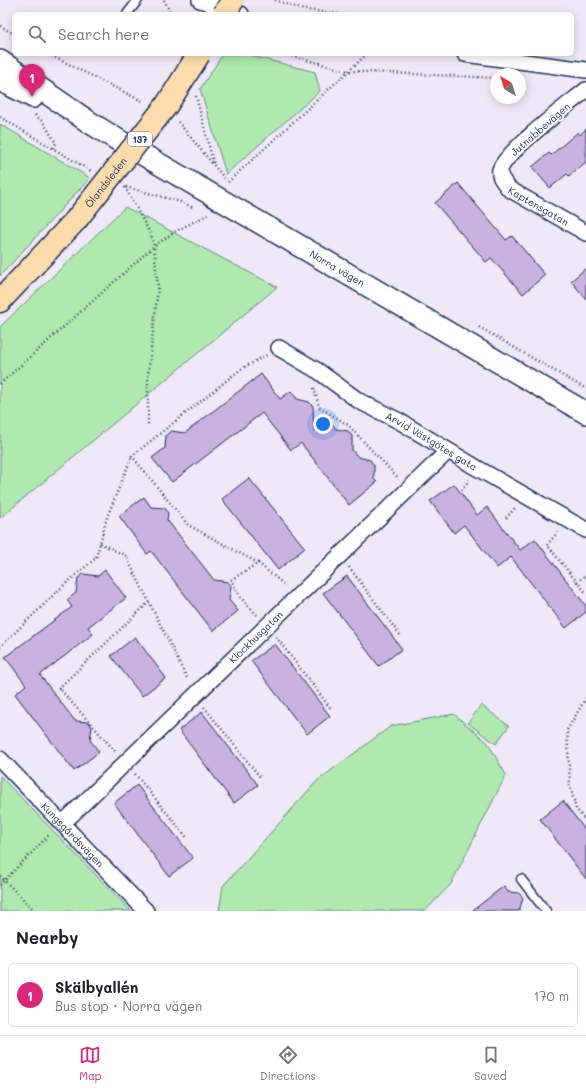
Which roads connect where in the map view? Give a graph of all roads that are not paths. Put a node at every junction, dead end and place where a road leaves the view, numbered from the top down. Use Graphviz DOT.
graph roads {
  1 [pos="138,0"];
  2 [pos="200,0"];
  3 [pos="233,0"];
  4 [pos="129,12"];
  5 [pos="225,12"];
  6 [pos="235,12"];
  7 [pos="198,56"];
  8 [pos="480,56"];
  9 [pos="0,61"];
  10 [pos="586,70"];
  11 [pos="0,80"];
  12 [pos="586,90"];
  13 [pos="89,122"];
  14 [pos="499,171"];
  15 [pos="585,230"];
  16 [pos="0,301"];
  17 [pos="279,348"];
  18 [pos="586,413"];
  19 [pos="448,451"];
  20 [pos="586,530"];
  21 [pos="0,759"];
  22 [pos="63,823"];
  23 [pos="521,879"];
  24 [pos="146,911"];
  25 [pos="546,911"];
  1 -- 4 [label="lane"];
  2 -- 6 [label="street"];
  3 -- 5 [label="main road, bridge"];
  7 -- 16 [label="main road, Ölandsleden / 137, bridge"];
  8 -- 10 [label="street"];
  9 -- 13 [label="main road, Norra vägen"];
  11 -- 13 [label="main road, Norra vägen"];
  12 -- 14 [label="street, Jutnabbevägen"];
  13 -- 18 [label="main road, Norra vägen"];
  14 -- 15 [label="street, Kaptensgatan"];
  17 -- 19 [label="street, Arvid Västgötes gata"];
  19 -- 20 [label="street, Arvid Västgötes gata"];
  19 -- 22 [label="street, Klockhusgatan"];
  21 -- 22 [label="street, Kungsgårdsvägen"];
  22 -- 24 [label="street, Kungsgårdsvägen"];
  23 -- 25 [label="lane"];
}
